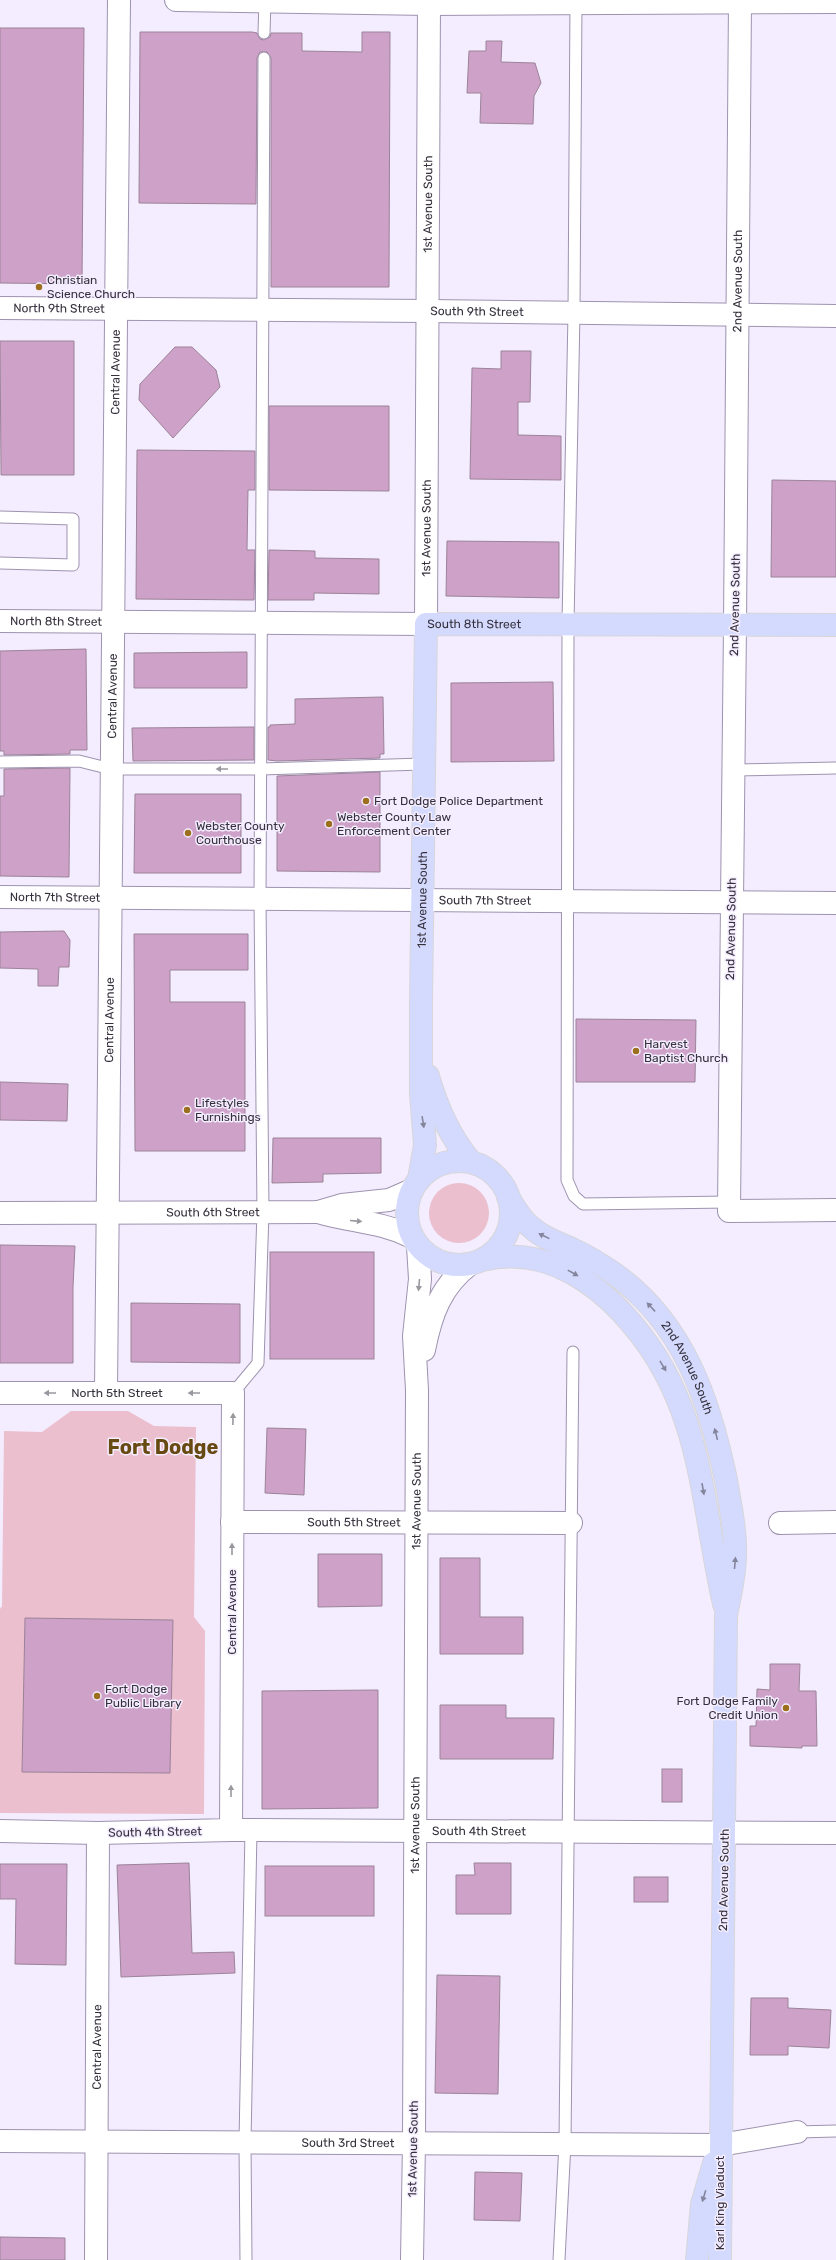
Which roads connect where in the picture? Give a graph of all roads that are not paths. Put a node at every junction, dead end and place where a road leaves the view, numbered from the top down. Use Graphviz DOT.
graph roads {
  1 [pos="119,0"];
  2 [pos="176,0"];
  3 [pos="265,1"];
  4 [pos="740,1"];
  5 [pos="429,2"];
  6 [pos="576,2"];
  7 [pos="836,2"];
  8 [pos="264,33"];
  9 [pos="264,58"];
  10 [pos="0,308"];
  11 [pos="117,310"];
  12 [pos="263,311"];
  13 [pos="429,311"];
  14 [pos="574,313"];
  15 [pos="738,316"];
  16 [pos="836,316"];
  17 [pos="0,517"];
  18 [pos="0,563"];
  19 [pos="0,621"];
  20 [pos="112,622"];
  21 [pos="263,623"];
  22 [pos="426,624"];
  23 [pos="568,624"];
  24 [pos="734,625"];
  25 [pos="836,625"];
  26 [pos="0,762"];
  27 [pos="423,764"];
  28 [pos="836,768"];
  29 [pos="111,769"];
  30 [pos="261,769"];
  31 [pos="733,770"];
  32 [pos="0,897"];
  33 [pos="111,897"];
  34 [pos="260,899"];
  35 [pos="421,900"];
  36 [pos="567,901"];
  37 [pos="732,902"];
  38 [pos="836,903"];
  39 [pos="422,1056"];
  40 [pos="471,1162"];
  41 [pos="415,1185"];
  42 [pos="508,1197"];
  43 [pos="729,1206"];
  44 [pos="836,1210"];
  45 [pos="109,1212"];
  46 [pos="263,1212"];
  47 [pos="318,1212"];
  48 [pos="0,1213"];
  49 [pos="415,1241"];
  50 [pos="476,1262"];
  51 [pos="573,1352"];
  52 [pos="417,1390"];
  53 [pos="0,1393"];
  54 [pos="106,1393"];
  55 [pos="233,1393"];
  56 [pos="232,1522"];
  57 [pos="780,1522"];
  58 [pos="836,1522"];
  59 [pos="571,1523"];
  60 [pos="416,1524"];
  61 [pos="726,1615"];
  62 [pos="241,1830"];
  63 [pos="0,1831"];
  64 [pos="415,1831"];
  65 [pos="569,1832"];
  66 [pos="724,1832"];
  67 [pos="98,1833"];
  68 [pos="836,1833"];
  69 [pos="836,2131"];
  70 [pos="797,2132"];
  71 [pos="0,2141"];
  72 [pos="96,2142"];
  73 [pos="245,2142"];
  74 [pos="414,2142"];
  75 [pos="565,2143"];
  76 [pos="720,2145"];
  77 [pos="96,2260"];
  78 [pos="246,2260"];
  79 [pos="412,2260"];
  80 [pos="560,2260"];
  81 [pos="697,2260"];
  82 [pos="720,2260"];
  1 -- 11 [label="main road, Central Avenue"];
  2 -- 3 [label="main road"];
  3 -- 5 [label="main road"];
  3 -- 8 [label="lane"];
  4 -- 6 [label="main road"];
  4 -- 7 [label="main road"];
  4 -- 15 [label="main road, 2nd Avenue South"];
  5 -- 6 [label="main road"];
  5 -- 13 [label="main road, 1st Avenue South"];
  6 -- 14 [label="lane"];
  9 -- 12 [label="lane"];
  10 -- 11 [label="main road, North 9th Street"];
  11 -- 12 [label="main road, South 9th Street"];
  11 -- 20 [label="main road, Central Avenue"];
  12 -- 13 [label="main road, South 9th Street"];
  12 -- 21 [label="lane"];
  13 -- 14 [label="main road, South 9th Street"];
  13 -- 22 [label="main road, 1st Avenue South"];
  14 -- 15 [label="main road, South 9th Street"];
  14 -- 23 [label="lane"];
  15 -- 16 [label="main road, South 9th Street"];
  15 -- 24 [label="main road, 2nd Avenue South"];
  17 -- 18 [label="lane"];
  19 -- 20 [label="main road, North 8th Street"];
  20 -- 21 [label="main road, South 8th Street"];
  20 -- 29 [label="main road, Central Avenue"];
  21 -- 22 [label="main road, South 8th Street"];
  21 -- 30 [label="lane"];
  22 -- 23 [label="main road, South 8th Street"];
  22 -- 27 [label="main road, 1st Avenue South"];
  23 -- 24 [label="main road, South 8th Street"];
  23 -- 36 [label="lane"];
  24 -- 25 [label="main road, South 8th Street"];
  24 -- 31 [label="main road, 2nd Avenue South"];
  26 -- 29 [label="lane"];
  27 -- 30 [label="lane"];
  27 -- 35 [label="main road, 1st Avenue South"];
  28 -- 31 [label="lane"];
  30 -- 29 [label="lane, one-way"];
  29 -- 33 [label="main road, Central Avenue"];
  30 -- 34 [label="lane"];
  31 -- 37 [label="main road, 2nd Avenue South"];
  32 -- 33 [label="main road, North 7th Street"];
  33 -- 34 [label="main road, South 7th Street"];
  33 -- 45 [label="main road, Central Avenue"];
  34 -- 35 [label="main road, South 7th Street"];
  34 -- 46 [label="lane"];
  35 -- 36 [label="main road, South 7th Street"];
  35 -- 39 [label="main road, 1st Avenue South"];
  36 -- 37 [label="main road, South 7th Street"];
  36 -- 43 [label="lane"];
  37 -- 38 [label="main road, South 7th Street"];
  37 -- 43 [label="main road, 2nd Avenue South"];
  39 -- 40 [label="main road, 1st Avenue South"];
  39 -- 41 [label="main road, 1st Avenue South, one-way"];
  40 -- 41 [label="main road, 1st Avenue South"];
  40 -- 42 [label="main road, 1st Avenue South"];
  41 -- 47 [label="main road, South 6th Street"];
  41 -- 49 [label="main road, 1st Avenue South"];
  42 -- 50 [label="main road, 1st Avenue South"];
  61 -- 42 [label="main road, 2nd Avenue South, one-way"];
  43 -- 44 [label="main road"];
  45 -- 46 [label="main road, South 6th Street"];
  45 -- 48 [label="main road, South 6th Street"];
  45 -- 54 [label="main road, Central Avenue"];
  46 -- 47 [label="main road, South 6th Street"];
  46 -- 55 [label="lane"];
  47 -- 49 [label="main road, South 6th Street, one-way"];
  49 -- 50 [label="main road"];
  49 -- 52 [label="main road, 1st Avenue South, one-way"];
  50 -- 52 [label="main road, 1st Avenue South"];
  50 -- 61 [label="main road, 2nd Avenue South, one-way"];
  51 -- 59 [label="lane"];
  52 -- 60 [label="main road, 1st Avenue South"];
  54 -- 53 [label="main road, North 5th Street, one-way"];
  55 -- 54 [label="main road, North 5th Street, one-way"];
  56 -- 55 [label="main road, Central Avenue, one-way"];
  56 -- 60 [label="main road, South 5th Street"];
  62 -- 56 [label="main road, Central Avenue, one-way"];
  57 -- 58 [label="main road"];
  59 -- 60 [label="main road, South 5th Street"];
  59 -- 65 [label="lane"];
  60 -- 64 [label="main road, 1st Avenue South"];
  61 -- 66 [label="main road, 2nd Avenue South"];
  62 -- 64 [label="main road, South 4th Street"];
  62 -- 67 [label="main road, South 4th Street"];
  62 -- 73 [label="lane"];
  63 -- 67 [label="main road, South 4th Street"];
  64 -- 65 [label="main road, South 4th Street"];
  64 -- 74 [label="main road, 1st Avenue South"];
  65 -- 66 [label="main road, South 4th Street"];
  65 -- 75 [label="lane"];
  66 -- 68 [label="main road, South 4th Street"];
  66 -- 76 [label="main road, 2nd Avenue South"];
  67 -- 72 [label="main road, Central Avenue"];
  69 -- 70 [label="lane"];
  70 -- 76 [label="main road, South 3rd Street"];
  71 -- 72 [label="main road, South 3rd Street"];
  72 -- 73 [label="main road, South 3rd Street"];
  72 -- 77 [label="main road, Central Avenue"];
  73 -- 74 [label="main road, South 3rd Street"];
  73 -- 78 [label="lane"];
  74 -- 75 [label="main road, South 3rd Street"];
  74 -- 79 [label="main road, 1st Avenue South"];
  75 -- 76 [label="main road, South 3rd Street"];
  75 -- 80 [label="lane"];
  76 -- 81 [label="main road, Karl King Viaduct, one-way"];
  76 -- 82 [label="main road, Karl King Viaduct"];
}
